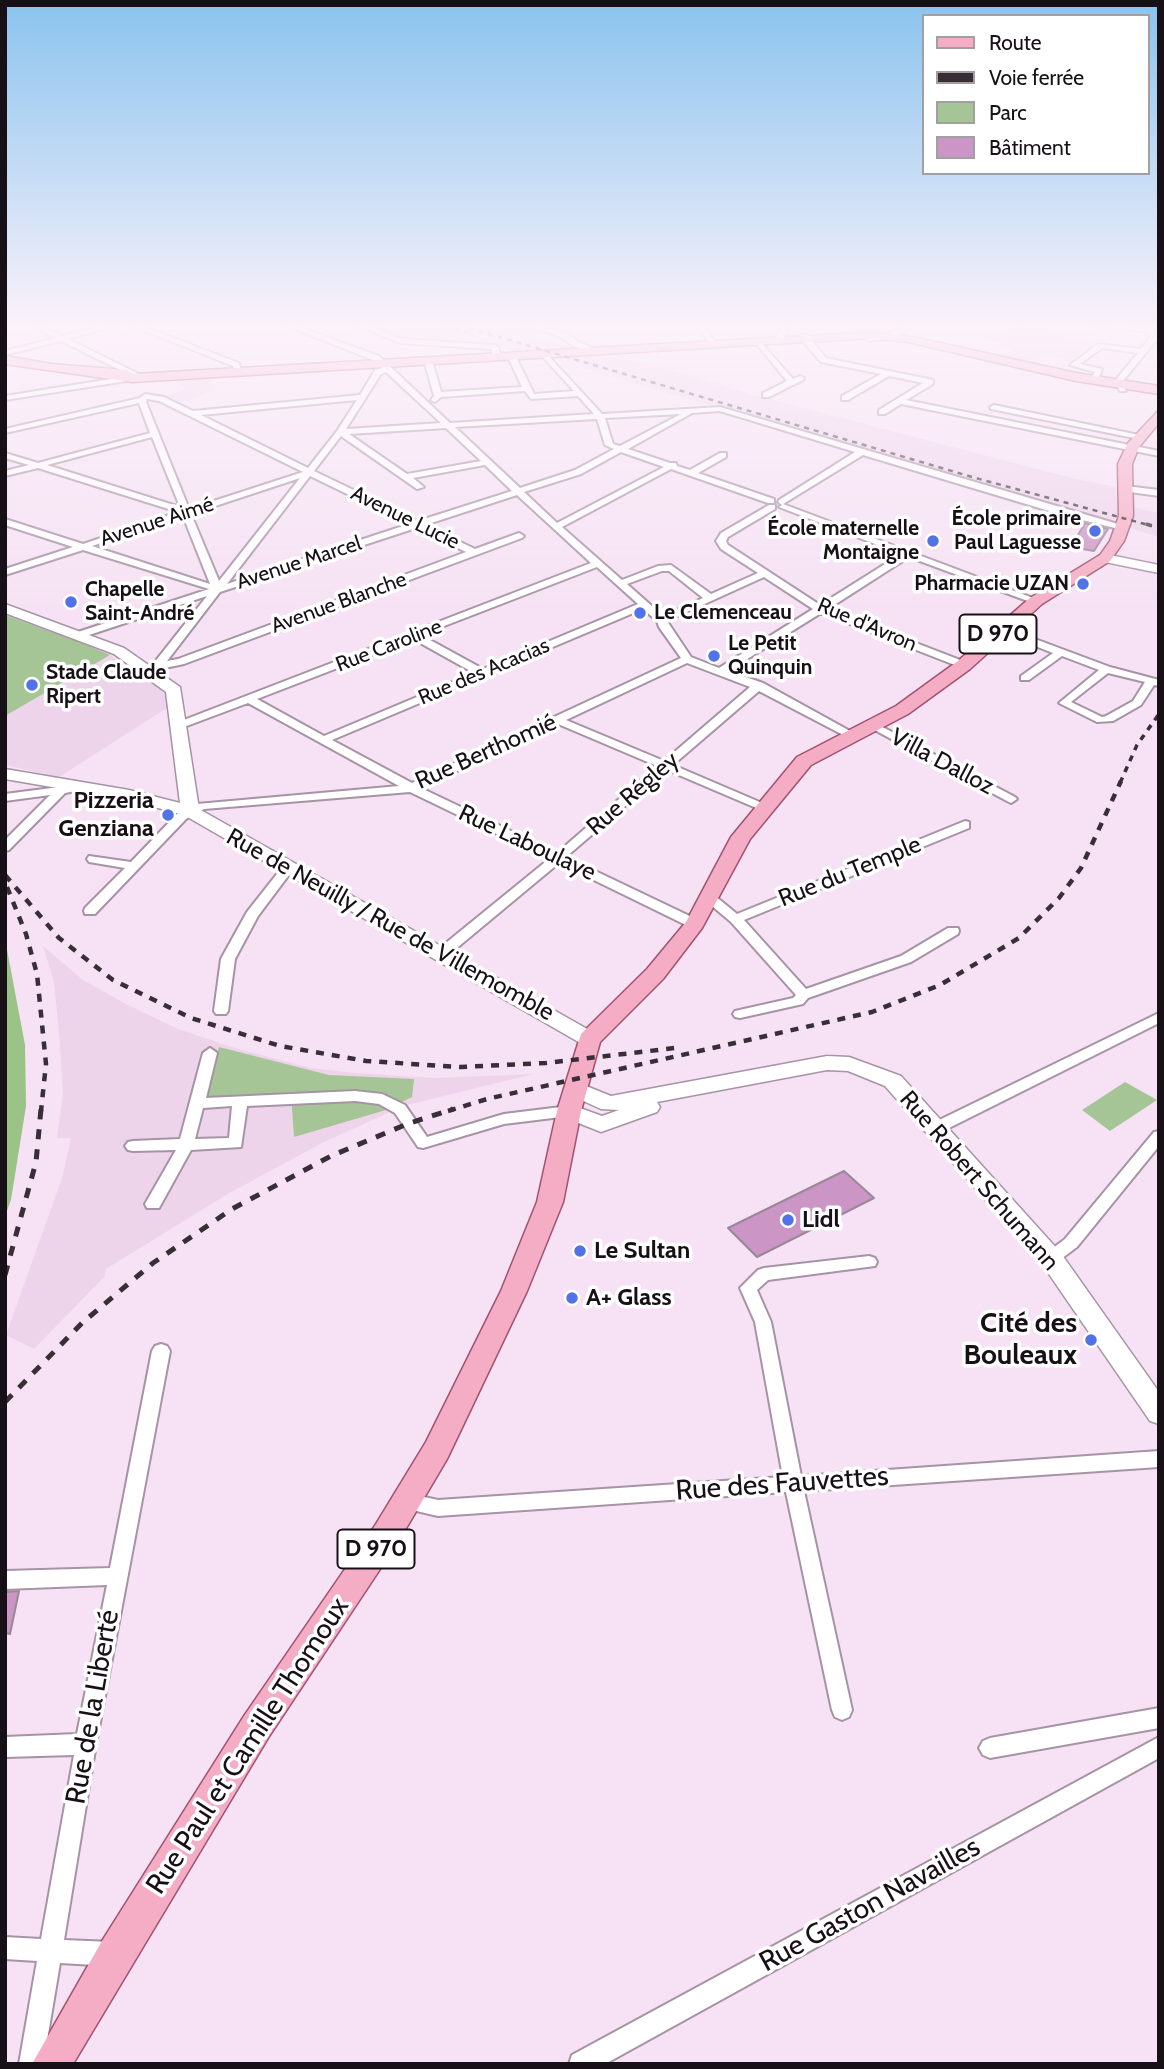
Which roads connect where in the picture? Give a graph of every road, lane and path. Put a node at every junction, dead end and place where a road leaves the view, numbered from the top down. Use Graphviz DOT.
graph roads {
  1 [pos="45,422"];
  2 [pos="152,422"];
  3 [pos="206,422"];
  4 [pos="346,422"];
  5 [pos="443,422"];
  6 [pos="515,422"];
  7 [pos="602,422"];
  8 [pos="672,422"];
  9 [pos="761,422"];
  10 [pos="1017,422"];
  11 [pos="1053,422"];
  12 [pos="1153,422"];
  13 [pos="447,426"];
  14 [pos="5,431"];
  15 [pos="340,432"];
  16 [pos="156,434"];
  17 [pos="1135,442"];
  18 [pos="619,449"];
  19 [pos="861,452"];
  20 [pos="1159,454"];
  21 [pos="5,455"];
  22 [pos="723,455"];
  23 [pos="487,462"];
  24 [pos="33,464"];
  25 [pos="673,466"];
  26 [pos="310,472"];
  27 [pos="691,472"];
  28 [pos="5,474"];
  29 [pos="406,477"];
  30 [pos="420,487"];
  31 [pos="1126,489"];
  32 [pos="519,491"];
  33 [pos="1159,494"];
  34 [pos="771,504"];
  35 [pos="783,504"];
  36 [pos="186,512"];
  37 [pos="5,522"];
  38 [pos="417,524"];
  39 [pos="556,527"];
  40 [pos="1123,527"];
  41 [pos="519,536"];
  42 [pos="83,546"];
  43 [pos="475,553"];
  44 [pos="908,554"];
  45 [pos="1105,558"];
  46 [pos="597,564"];
  47 [pos="1159,569"];
  48 [pos="5,572"];
  49 [pos="766,573"];
  50 [pos="619,584"];
  51 [pos="217,589"];
  52 [pos="709,598"];
  53 [pos="1035,601"];
  54 [pos="644,605"];
  55 [pos="5,608"];
  56 [pos="820,608"];
  57 [pos="662,620"];
  58 [pos="1003,630"];
  59 [pos="79,635"];
  60 [pos="415,636"];
  61 [pos="1061,652"];
  62 [pos="687,659"];
  63 [pos="964,665"];
  64 [pos="148,667"];
  65 [pos="1106,669"];
  66 [pos="721,671"];
  67 [pos="482,673"];
  68 [pos="1025,678"];
  69 [pos="1155,682"];
  70 [pos="759,685"];
  71 [pos="249,699"];
  72 [pos="558,720"];
  73 [pos="180,725"];
  74 [pos="873,725"];
  75 [pos="323,740"];
  76 [pos="844,740"];
  77 [pos="665,766"];
  78 [pos="5,774"];
  79 [pos="83,787"];
  80 [pos="412,788"];
  81 [pos="60,792"];
  82 [pos="5,798"];
  83 [pos="1011,799"];
  84 [pos="765,808"];
  85 [pos="190,811"];
  86 [pos="965,825"];
  87 [pos="5,847"];
  88 [pos="559,858"];
  89 [pos="93,859"];
  90 [pos="132,866"];
  91 [pos="288,868"];
  92 [pos="710,898"];
  93 [pos="90,911"];
  94 [pos="736,919"];
  95 [pos="695,924"];
  96 [pos="953,931"];
  97 [pos="441,954"];
  98 [pos="803,995"];
  99 [pos="221,1012"];
  100 [pos="740,1014"];
  101 [pos="1159,1017"];
  102 [pos="589,1039"];
  103 [pos="210,1053"];
  104 [pos="240,1100"];
  105 [pos="573,1100"];
  106 [pos="196,1103"];
  107 [pos="605,1114"];
  108 [pos="936,1128"];
  109 [pos="1159,1136"];
  110 [pos="563,1143"];
  111 [pos="186,1145"];
  112 [pos="134,1146"];
  113 [pos="153,1204"];
  114 [pos="1051,1258"];
  115 [pos="869,1262"];
  116 [pos="161,1351"];
  117 [pos="1159,1413"];
  118 [pos="1159,1459"];
  119 [pos="793,1483"];
  120 [pos="406,1501"];
  121 [pos="117,1576"];
  122 [pos="5,1580"];
  123 [pos="842,1710"];
  124 [pos="1159,1718"];
  125 [pos="86,1744"];
  126 [pos="1159,1746"];
  127 [pos="5,1747"];
  128 [pos="990,1748"];
  129 [pos="5,1948"];
  130 [pos="50,1951"];
  131 [pos="115,1954"];
  132 [pos="31,2064"];
  133 [pos="51,2064"];
  134 [pos="68,2064"];
  135 [pos="581,2064"];
  1 -- 14 [label="street"];
  2 -- 16 [label="street"];
  3 -- 26 [label="street, Avenue Lucie"];
  4 -- 15 [label="street"];
  5 -- 13 [label="street"];
  6 -- 13 [label="street"];
  7 -- 18 [label="street"];
  8 -- 18 [label="street, Avenue Marcel"];
  9 -- 19 [label="street"];
  10 -- 17 [label="street"];
  11 -- 17 [label="street"];
  12 -- 17 [label="main road"];
  13 -- 15 [label="street"];
  13 -- 23 [label="street"];
  15 -- 26 [label="street"];
  15 -- 29 [label="street"];
  16 -- 24 [label="street"];
  16 -- 36 [label="street"];
  17 -- 20 [label="street"];
  17 -- 31 [label="main road, D 970"];
  18 -- 25 [label="street"];
  18 -- 32 [label="street, Avenue Marcel"];
  19 -- 35 [label="street"];
  19 -- 40 [label="street"];
  21 -- 24 [label="street"];
  22 -- 27 [label="street"];
  23 -- 29 [label="street"];
  23 -- 32 [label="street"];
  24 -- 28 [label="street"];
  24 -- 36 [label="street"];
  25 -- 27 [label="street"];
  25 -- 39 [label="street"];
  26 -- 36 [label="street, Avenue Aimé"];
  26 -- 38 [label="street, Avenue Lucie"];
  26 -- 51 [label="street"];
  27 -- 34 [label="street"];
  29 -- 30 [label="street"];
  31 -- 33 [label="street"];
  31 -- 40 [label="main road, D 970"];
  32 -- 38 [label="street, Avenue Marcel"];
  32 -- 39 [label="street"];
  34 -- 35 [label="street"];
  34 -- 49 [label="street, Rue d'Avron"];
  35 -- 44 [label="street"];
  36 -- 42 [label="street, Avenue Aimé"];
  36 -- 51 [label="street"];
  37 -- 42 [label="street"];
  38 -- 43 [label="street, Avenue Lucie"];
  38 -- 51 [label="street, Avenue Marcel"];
  39 -- 46 [label="street"];
  40 -- 45 [label="main road, D 970"];
  41 -- 43 [label="street, Avenue Blanche"];
  42 -- 48 [label="street, Avenue Aimé"];
  42 -- 51 [label="street"];
  43 -- 64 [label="street, Avenue Blanche"];
  44 -- 53 [label="street"];
  44 -- 56 [label="street"];
  45 -- 47 [label="main road"];
  45 -- 53 [label="main road, D 970"];
  46 -- 50 [label="street"];
  46 -- 60 [label="street, Rue Caroline"];
  49 -- 52 [label="street"];
  49 -- 56 [label="street, Rue d'Avron"];
  50 -- 52 [label="street"];
  50 -- 54 [label="street"];
  51 -- 59 [label="street, Avenue Marcel"];
  51 -- 64 [label="street"];
  52 -- 57 [label="street"];
  53 -- 58 [label="main road, D 970"];
  54 -- 57 [label="street"];
  54 -- 67 [label="street, Rue des Acacias"];
  55 -- 59 [label="main road"];
  56 -- 63 [label="street, Rue d'Avron"];
  56 -- 66 [label="street"];
  57 -- 62 [label="street"];
  58 -- 61 [label="street"];
  58 -- 63 [label="main road, D 970"];
  59 -- 64 [label="main road"];
  60 -- 67 [label="street"];
  60 -- 71 [label="street, Rue Caroline"];
  61 -- 65 [label="street"];
  61 -- 68 [label="street"];
  62 -- 66 [label="street"];
  62 -- 72 [label="street, Rue Berthomié"];
  63 -- 74 [label="main road, D 970"];
  64 -- 73 [label="main road"];
  65 -- 69 [label="street"];
  65 -- 69 [label="street"];
  66 -- 70 [label="street"];
  67 -- 75 [label="street, Rue des Acacias"];
  70 -- 76 [label="street"];
  70 -- 77 [label="street, Rue Régley"];
  71 -- 73 [label="street, Rue Caroline"];
  71 -- 75 [label="street, Rue Laboulaye"];
  72 -- 77 [label="street"];
  72 -- 80 [label="street, Rue Berthomié"];
  73 -- 85 [label="main road"];
  74 -- 76 [label="main road, D 970"];
  74 -- 83 [label="street, Villa Dalloz"];
  75 -- 80 [label="street, Rue Laboulaye"];
  76 -- 84 [label="main road, D 970"];
  77 -- 84 [label="street"];
  77 -- 88 [label="street, Rue Régley"];
  78 -- 79 [label="main road, Rue de Neuilly / Rue de Villemomble"];
  79 -- 81 [label="street"];
  79 -- 85 [label="main road, Rue de Neuilly / Rue de Villemomble"];
  80 -- 85 [label="street, Rue Berthomié"];
  80 -- 88 [label="street, Rue Laboulaye"];
  81 -- 82 [label="street"];
  81 -- 87 [label="street"];
  84 -- 92 [label="main road, D 970"];
  85 -- 90 [label="street"];
  85 -- 91 [label="main road, Rue de Neuilly / Rue de Villemomble"];
  86 -- 94 [label="street, Rue du Temple"];
  88 -- 95 [label="street, Rue Laboulaye"];
  88 -- 97 [label="street, Rue Régley"];
  89 -- 90 [label="street"];
  90 -- 93 [label="street"];
  91 -- 97 [label="main road, Rue de Neuilly / Rue de Villemomble"];
  91 -- 99 [label="street"];
  92 -- 94 [label="street"];
  92 -- 95 [label="main road, D 970"];
  94 -- 98 [label="street"];
  95 -- 102 [label="main road, D 970"];
  96 -- 98 [label="street"];
  97 -- 102 [label="main road, Rue de Neuilly / Rue de Villemomble"];
  98 -- 100 [label="street"];
  101 -- 108 [label="street"];
  102 -- 105 [label="main road, Rue Paul et Camille Thomoux / D 970"];
  103 -- 106 [label="street"];
  104 -- 105 [label="street"];
  104 -- 106 [label="street"];
  104 -- 111 [label="street"];
  105 -- 107 [label="main road"];
  105 -- 110 [label="main road, Rue Paul et Camille Thomoux / D 970"];
  106 -- 111 [label="street"];
  107 -- 108 [label="main road, Rue Robert Schumann"];
  107 -- 110 [label="main road, Rue Robert Schumann"];
  108 -- 114 [label="main road, Rue Robert Schumann"];
  109 -- 114 [label="street"];
  110 -- 120 [label="main road, Rue Paul et Camille Thomoux / D 970"];
  111 -- 112 [label="street"];
  111 -- 113 [label="street"];
  114 -- 117 [label="main road, Rue Robert Schumann"];
  115 -- 119 [label="street"];
  116 -- 121 [label="street, Rue de la Liberté"];
  118 -- 119 [label="street, Rue des Fauvettes"];
  119 -- 120 [label="street, Rue des Fauvettes"];
  119 -- 123 [label="street"];
  120 -- 131 [label="main road, Rue Paul et Camille Thomoux / D 970"];
  121 -- 122 [label="street"];
  121 -- 125 [label="street, Rue de la Liberté"];
  124 -- 128 [label="street"];
  125 -- 127 [label="street"];
  125 -- 130 [label="street, Rue de la Liberté"];
  126 -- 135 [label="street, Rue Gaston Navailles"];
  129 -- 130 [label="street"];
  130 -- 131 [label="street"];
  130 -- 132 [label="street, Rue de la Liberté"];
  131 -- 133 [label="main road, Rue Paul et Camille Thomoux / D 970"];
  131 -- 134 [label="main road, Rue Paul et Camille Thomoux / D 970"];
}
